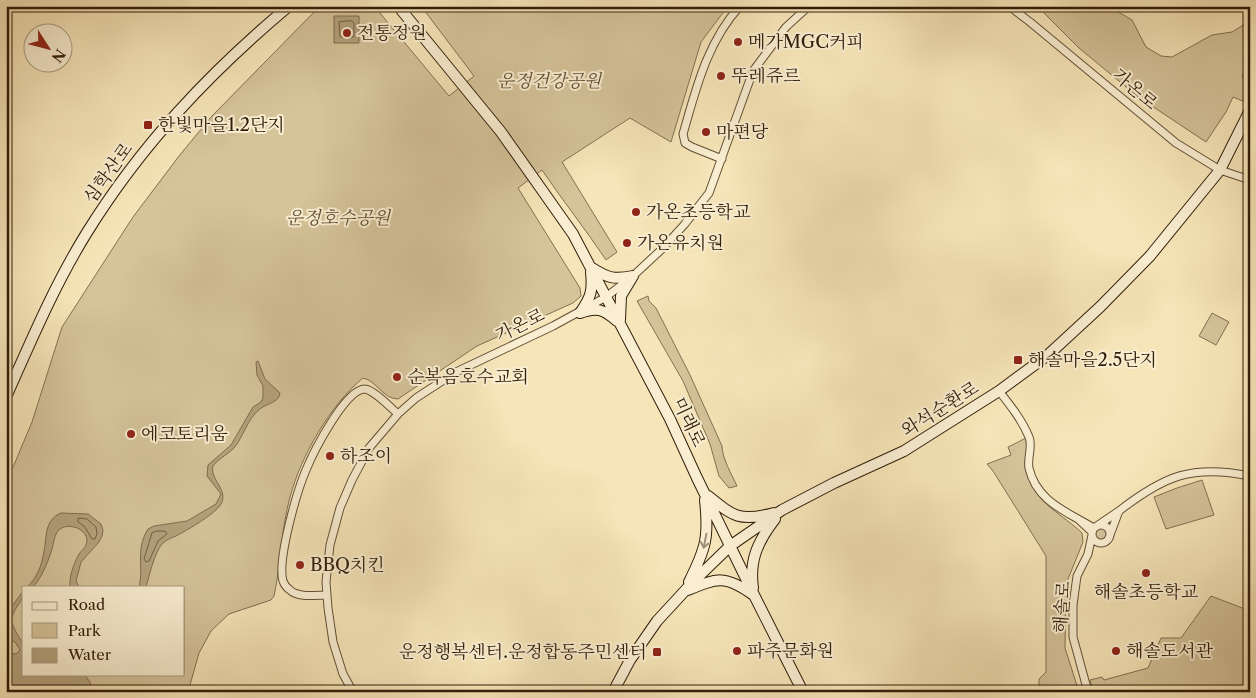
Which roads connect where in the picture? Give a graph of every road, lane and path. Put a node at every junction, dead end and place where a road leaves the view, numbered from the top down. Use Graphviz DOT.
graph roads {
  1 [pos="289,6"];
  2 [pos="398,6"];
  3 [pos="740,6"];
  4 [pos="809,6"];
  5 [pos="1009,6"];
  6 [pos="1250,110"];
  7 [pos="722,159"];
  8 [pos="1220,170"];
  9 [pos="1250,180"];
  10 [pos="590,267"];
  11 [pos="632,276"];
  12 [pos="606,297"];
  13 [pos="580,312"];
  14 [pos="620,323"];
  15 [pos="999,391"];
  16 [pos="6,397"];
  17 [pos="398,414"];
  18 [pos="1250,476"];
  19 [pos="704,492"];
  20 [pos="782,510"];
  21 [pos="1118,511"];
  22 [pos="1093,532"];
  23 [pos="1110,535"];
  24 [pos="1104,542"];
  25 [pos="730,546"];
  26 [pos="1088,554"];
  27 [pos="684,591"];
  28 [pos="327,595"];
  29 [pos="754,595"];
  30 [pos="353,692"];
  31 [pos="613,692"];
  32 [pos="803,692"];
  33 [pos="1088,692"];
  1 -- 16 [label="street, 심학산로"];
  2 -- 10 [label="street, 미래로"];
  3 -- 7 [label="street"];
  4 -- 7 [label="street, 가온로"];
  5 -- 8 [label="street, 가온로"];
  6 -- 8 [label="street, 와석순환로"];
  7 -- 11 [label="street, 가온로"];
  8 -- 9 [label="street, 가온로"];
  8 -- 15 [label="street, 와석순환로"];
  10 -- 11 [label="street"];
  10 -- 12 [label="street, 미래로"];
  10 -- 13 [label="street"];
  11 -- 12 [label="street, 가온로"];
  11 -- 14 [label="street"];
  12 -- 13 [label="street, 가온로"];
  12 -- 14 [label="street, 미래로"];
  13 -- 14 [label="street"];
  13 -- 17 [label="street, 가온로"];
  14 -- 19 [label="street, 미래로"];
  15 -- 20 [label="street, 와석순환로"];
  15 -- 22 [label="street"];
  17 -- 28 [label="street, 가온로"];
  17 -- 28 [label="street"];
  18 -- 21 [label="street"];
  19 -- 20 [label="street"];
  19 -- 25 [label="street, 미래로"];
  19 -- 27 [label="street, one-way"];
  20 -- 25 [label="street, 와석순환로"];
  20 -- 29 [label="street"];
  21 -- 22 [label="street"];
  21 -- 23 [label="street"];
  22 -- 23 [label="street"];
  22 -- 24 [label="street"];
  22 -- 26 [label="street"];
  23 -- 24 [label="street"];
  24 -- 26 [label="street"];
  25 -- 27 [label="street, 와석순환로"];
  25 -- 29 [label="street, 미래로"];
  26 -- 33 [label="street, 해솔로"];
  27 -- 29 [label="street"];
  27 -- 31 [label="street, 와석순환로"];
  28 -- 30 [label="street, 가온로"];
  29 -- 32 [label="street, 미래로"];
}
